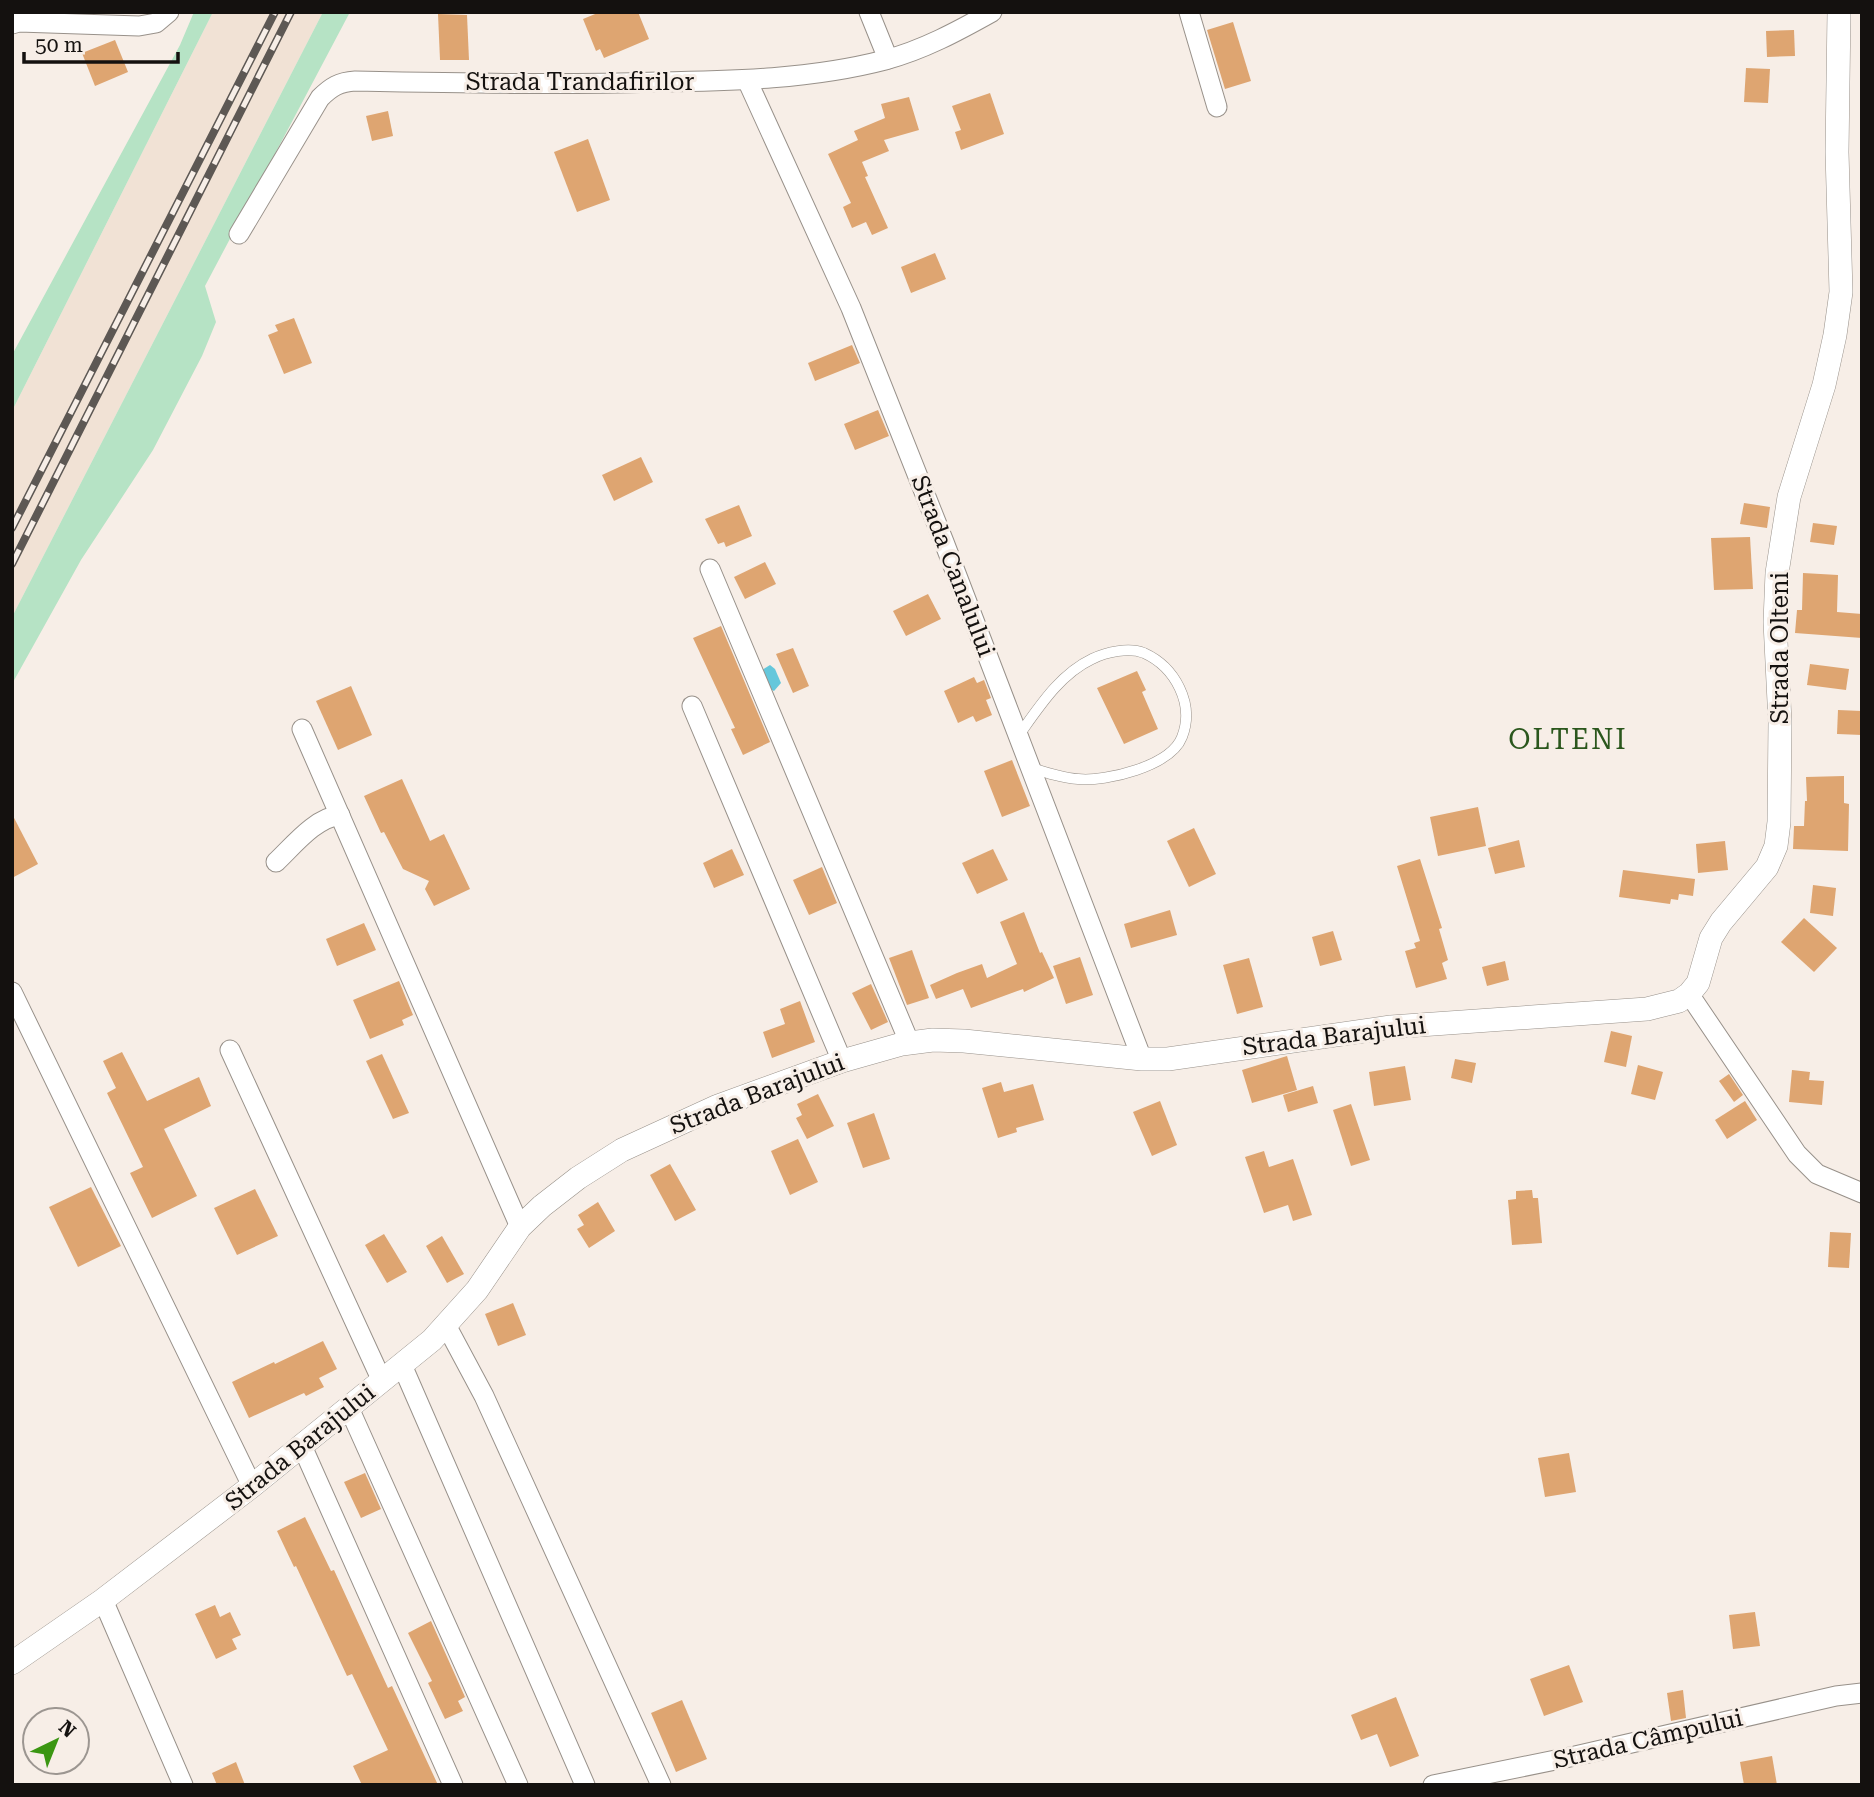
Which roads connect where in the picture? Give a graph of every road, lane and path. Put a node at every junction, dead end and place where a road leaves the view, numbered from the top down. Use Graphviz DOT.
graph roads {
  1 [pos="169,12"];
  2 [pos="869,12"];
  3 [pos="992,12"];
  4 [pos="1189,12"];
  5 [pos="1839,12"];
  6 [pos="15,19"];
  7 [pos="888,60"];
  8 [pos="747,80"];
  9 [pos="1217,107"];
  10 [pos="239,234"];
  11 [pos="710,569"];
  12 [pos="692,706"];
  13 [pos="302,729"];
  14 [pos="1019,735"];
  15 [pos="1031,768"];
  16 [pos="341,815"];
  17 [pos="276,862"];
  18 [pos="12,992"];
  19 [pos="1689,994"];
  20 [pos="910,1044"];
  21 [pos="230,1050"];
  22 [pos="1142,1059"];
  23 [pos="842,1061"];
  24 [pos="1862,1193"];
  25 [pos="520,1227"];
  26 [pos="446,1325"];
  27 [pos="402,1366"];
  28 [pos="382,1381"];
  29 [pos="349,1408"];
  30 [pos="302,1446"];
  31 [pos="251,1486"];
  32 [pos="103,1600"];
  33 [pos="12,1663"];
  34 [pos="1862,1693"];
  35 [pos="183,1785"];
  36 [pos="453,1785"];
  37 [pos="518,1785"];
  38 [pos="585,1785"];
  39 [pos="661,1785"];
  40 [pos="1433,1785"];
  1 -- 6 [label="street"];
  2 -- 7 [label="street"];
  3 -- 7 [label="street, Strada Trandafirilor"];
  4 -- 9 [label="street"];
  5 -- 19 [label="street, Strada Olteni"];
  7 -- 8 [label="street, Strada Trandafirilor"];
  8 -- 10 [label="street, Strada Trandafirilor"];
  8 -- 14 [label="street, Strada Canalului"];
  11 -- 20 [label="street"];
  12 -- 23 [label="street"];
  13 -- 16 [label="street"];
  14 -- 15 [label="street, Strada Canalului"];
  14 -- 15 [label="lane"];
  15 -- 22 [label="street, Strada Canalului"];
  16 -- 17 [label="street"];
  16 -- 25 [label="street"];
  18 -- 31 [label="street"];
  19 -- 22 [label="street, Strada Barajului"];
  19 -- 24 [label="street"];
  20 -- 22 [label="street, Strada Barajului"];
  20 -- 23 [label="street, Strada Barajului"];
  21 -- 28 [label="street"];
  23 -- 25 [label="street, Strada Barajului"];
  25 -- 26 [label="street, Strada Barajului"];
  26 -- 27 [label="street, Strada Barajului"];
  26 -- 39 [label="street"];
  27 -- 28 [label="street, Strada Barajului"];
  27 -- 38 [label="street"];
  28 -- 29 [label="street, Strada Barajului"];
  29 -- 30 [label="street, Strada Barajului"];
  29 -- 37 [label="street"];
  30 -- 31 [label="street, Strada Barajului"];
  30 -- 36 [label="street"];
  31 -- 32 [label="street, Strada Barajului"];
  32 -- 33 [label="street, Strada Barajului"];
  32 -- 35 [label="street"];
  34 -- 40 [label="street, Strada Câmpului"];
}
